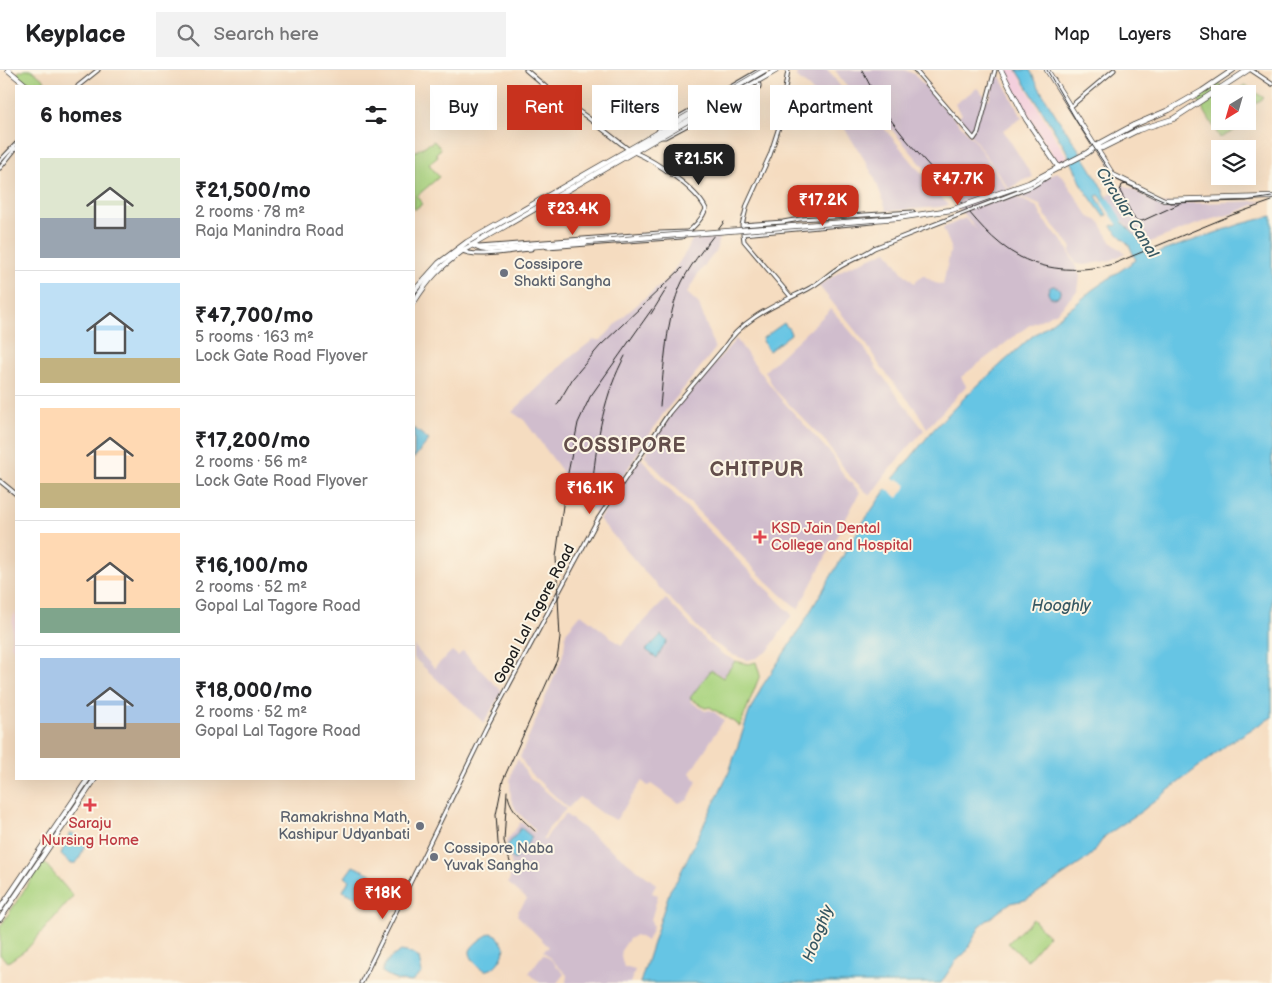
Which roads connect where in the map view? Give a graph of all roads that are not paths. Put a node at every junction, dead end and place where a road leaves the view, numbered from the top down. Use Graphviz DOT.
graph roads {
  1 [pos="8,70"];
  2 [pos="98,70"];
  3 [pos="526,70"];
  4 [pos="760,70"];
  5 [pos="765,70"];
  6 [pos="777,70"];
  7 [pos="788,70"];
  8 [pos="915,70"];
  9 [pos="995,70"];
  10 [pos="1001,70"];
  11 [pos="1047,70"];
  12 [pos="1114,70"];
  13 [pos="1233,70"];
  14 [pos="1250,70"];
  15 [pos="753,74"];
  16 [pos="1272,84"];
  17 [pos="26,85"];
  18 [pos="79,85"];
  19 [pos="1070,107"];
  20 [pos="660,134"];
  21 [pos="15,145"];
  22 [pos="1095,148"];
  23 [pos="15,149"];
  24 [pos="628,150"];
  25 [pos="635,152"];
  26 [pos="0,161"];
  27 [pos="0,168"];
  28 [pos="1058,169"];
  29 [pos="1049,174"];
  30 [pos="1272,197"];
  31 [pos="742,224"];
  32 [pos="688,232"];
  33 [pos="743,234"];
  34 [pos="472,245"];
  35 [pos="460,249"];
  36 [pos="415,290"];
  37 [pos="791,297"];
  38 [pos="415,300"];
  39 [pos="0,481"];
  40 [pos="15,493"];
  41 [pos="87,780"];
  42 [pos="94,780"];
  43 [pos="0,909"];
  44 [pos="0,919"];
  45 [pos="361,983"];
  1 -- 17 [label="main road"];
  2 -- 18 [label="street"];
  3 -- 24 [label="street"];
  4 -- 15 [label="street"];
  5 -- 20 [label="main road, bridge"];
  6 -- 20 [label="main road, bridge"];
  7 -- 31 [label="street"];
  8 -- 9 [label="street"];
  10 -- 28 [label="main road"];
  11 -- 19 [label="main road"];
  12 -- 19 [label="street"];
  13 -- 22 [label="main road"];
  14 -- 16 [label="street"];
  14 -- 22 [label="main road"];
  15 -- 20 [label="street"];
  15 -- 20 [label="street"];
  19 -- 22 [label="main road"];
  20 -- 24 [label="main road"];
  20 -- 25 [label="main road"];
  21 -- 26 [label="street"];
  22 -- 28 [label="main road"];
  22 -- 30 [label="main road"];
  23 -- 27 [label="street"];
  24 -- 25 [label="street"];
  24 -- 34 [label="main road"];
  25 -- 32 [label="street"];
  25 -- 34 [label="main road"];
  28 -- 29 [label="main road"];
  29 -- 34 [label="main road, bridge"];
  29 -- 37 [label="street, Gopal Lal Tagore Road, bridge"];
  31 -- 33 [label="street"];
  31 -- 33 [label="street"];
  32 -- 34 [label="street"];
  32 -- 35 [label="street"];
  33 -- 37 [label="street"];
  34 -- 35 [label="main road"];
  35 -- 36 [label="main road"];
  35 -- 38 [label="main road"];
  37 -- 45 [label="street, Gopal Lal Tagore Road"];
  39 -- 40 [label="street"];
  41 -- 43 [label="main road"];
  42 -- 44 [label="main road"];
}
